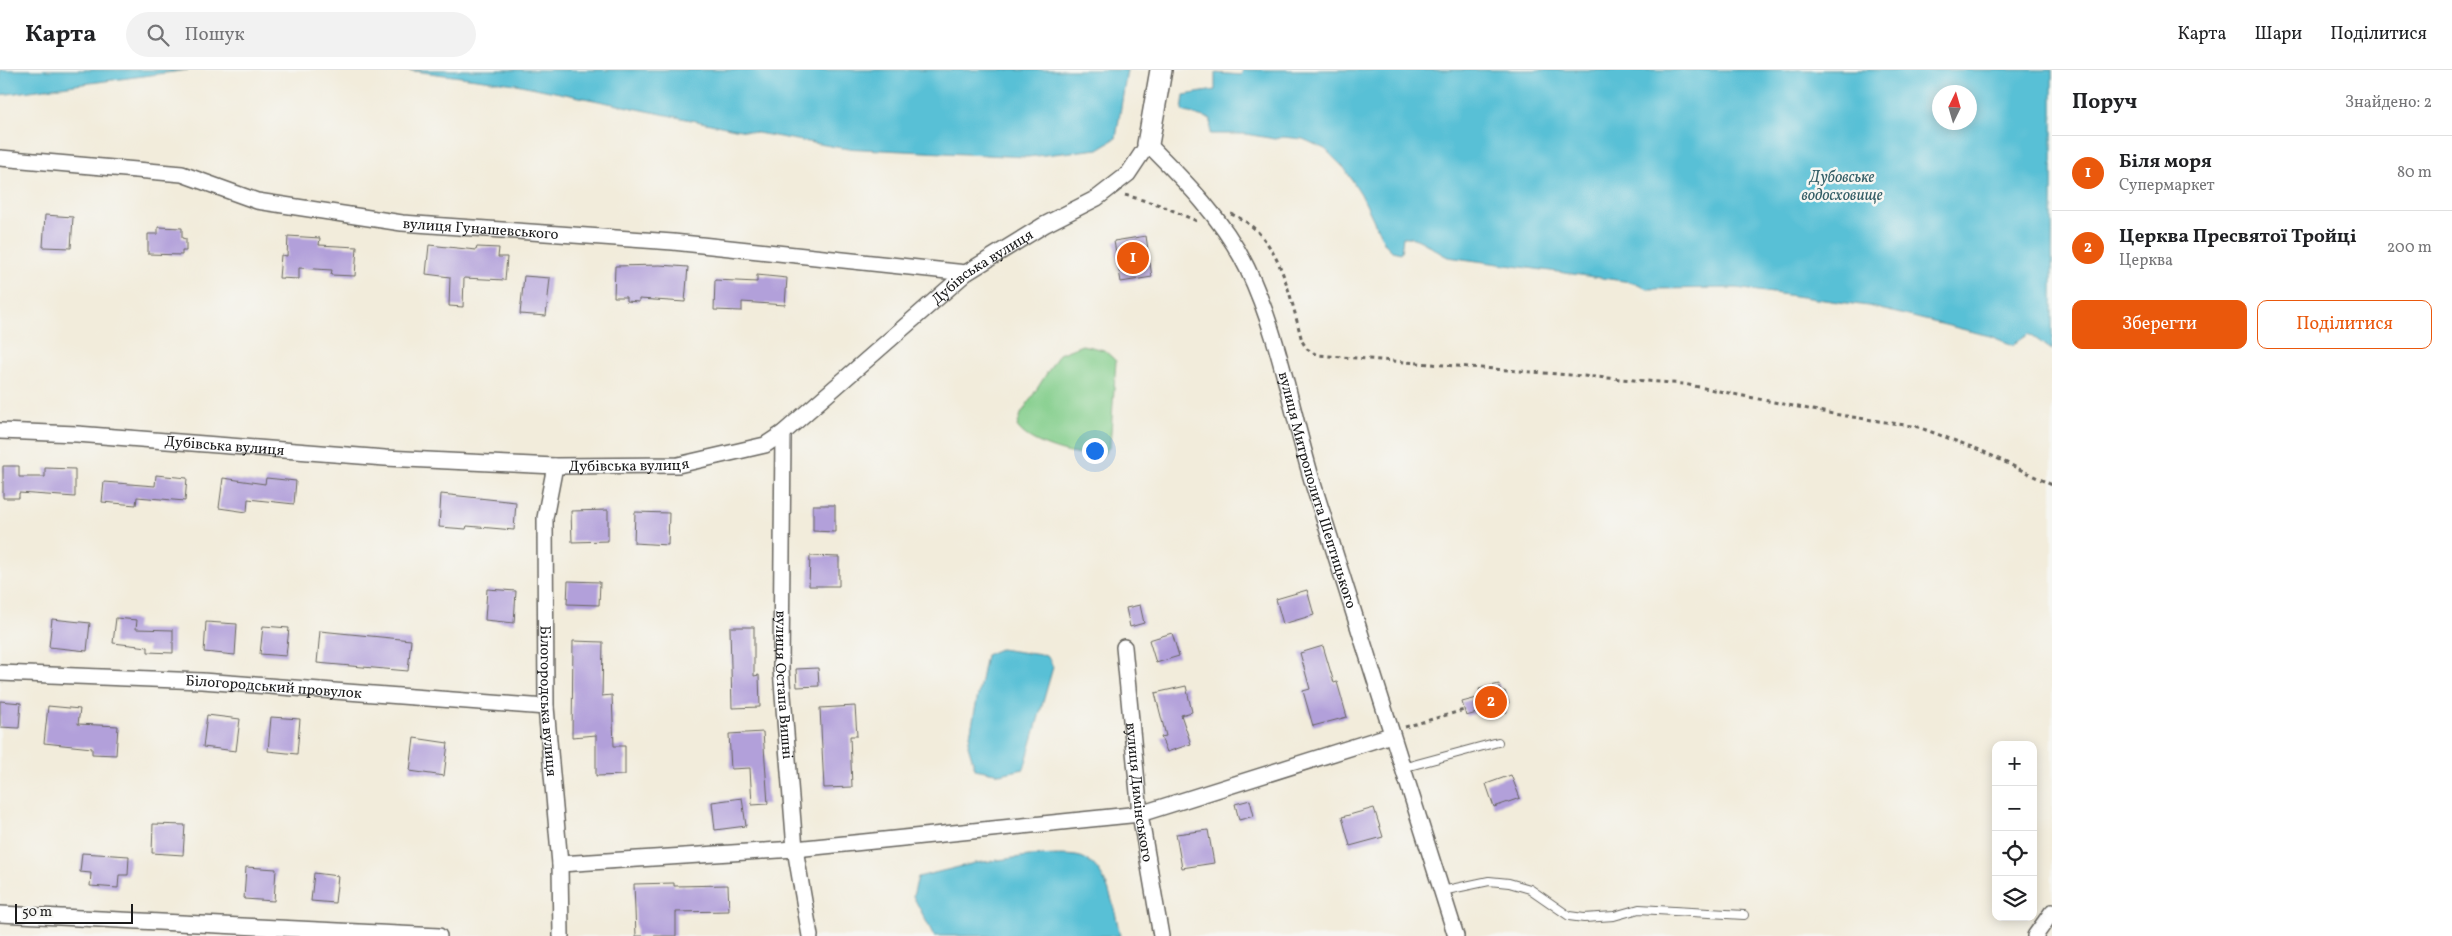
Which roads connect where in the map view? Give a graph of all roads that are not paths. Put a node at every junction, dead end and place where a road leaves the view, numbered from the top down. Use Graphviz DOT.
graph roads {
  1 [pos="1162,70"];
  2 [pos="1148,144"];
  3 [pos="0,158"];
  4 [pos="966,272"];
  5 [pos="0,432"];
  6 [pos="783,433"];
  7 [pos="555,466"];
  8 [pos="1124,647"];
  9 [pos="0,673"];
  10 [pos="546,707"];
  11 [pos="1390,733"];
  12 [pos="1498,742"];
  13 [pos="1402,768"];
  14 [pos="1140,814"];
  15 [pos="795,849"];
  16 [pos="560,864"];
  17 [pos="1442,892"];
  18 [pos="2052,912"];
  19 [pos="0,914"];
  20 [pos="1744,916"];
  21 [pos="439,936"];
  22 [pos="561,936"];
  23 [pos="810,936"];
  24 [pos="1161,936"];
  25 [pos="1456,936"];
  26 [pos="2035,936"];
  1 -- 2 [label="street"];
  2 -- 4 [label="street, Дубівська вулиця"];
  2 -- 11 [label="street, вулиця Митрополита Шептицького"];
  3 -- 4 [label="street, вулиця Гунашевського"];
  4 -- 6 [label="street, Дубівська вулиця"];
  5 -- 7 [label="street, Дубівська вулиця"];
  6 -- 7 [label="street, Дубівська вулиця"];
  6 -- 15 [label="street, вулиця Остапа Вишні"];
  7 -- 10 [label="street, Білогородська вулиця"];
  8 -- 14 [label="street, вулиця Димінського"];
  9 -- 10 [label="street, Білогородський провулок"];
  10 -- 16 [label="street, Білогородська вулиця"];
  11 -- 13 [label="street, вулиця Митрополита Шептицького"];
  11 -- 14 [label="street"];
  12 -- 13 [label="lane"];
  13 -- 17 [label="street, вулиця Митрополита Шептицького"];
  14 -- 15 [label="street"];
  14 -- 24 [label="street, вулиця Димінського"];
  15 -- 16 [label="street"];
  15 -- 23 [label="street, вулиця Остапа Вишні"];
  16 -- 22 [label="street, Білогородська вулиця"];
  17 -- 20 [label="lane"];
  17 -- 25 [label="street, вулиця Митрополита Шептицького"];
  18 -- 26 [label="street"];
  19 -- 21 [label="street"];
}
